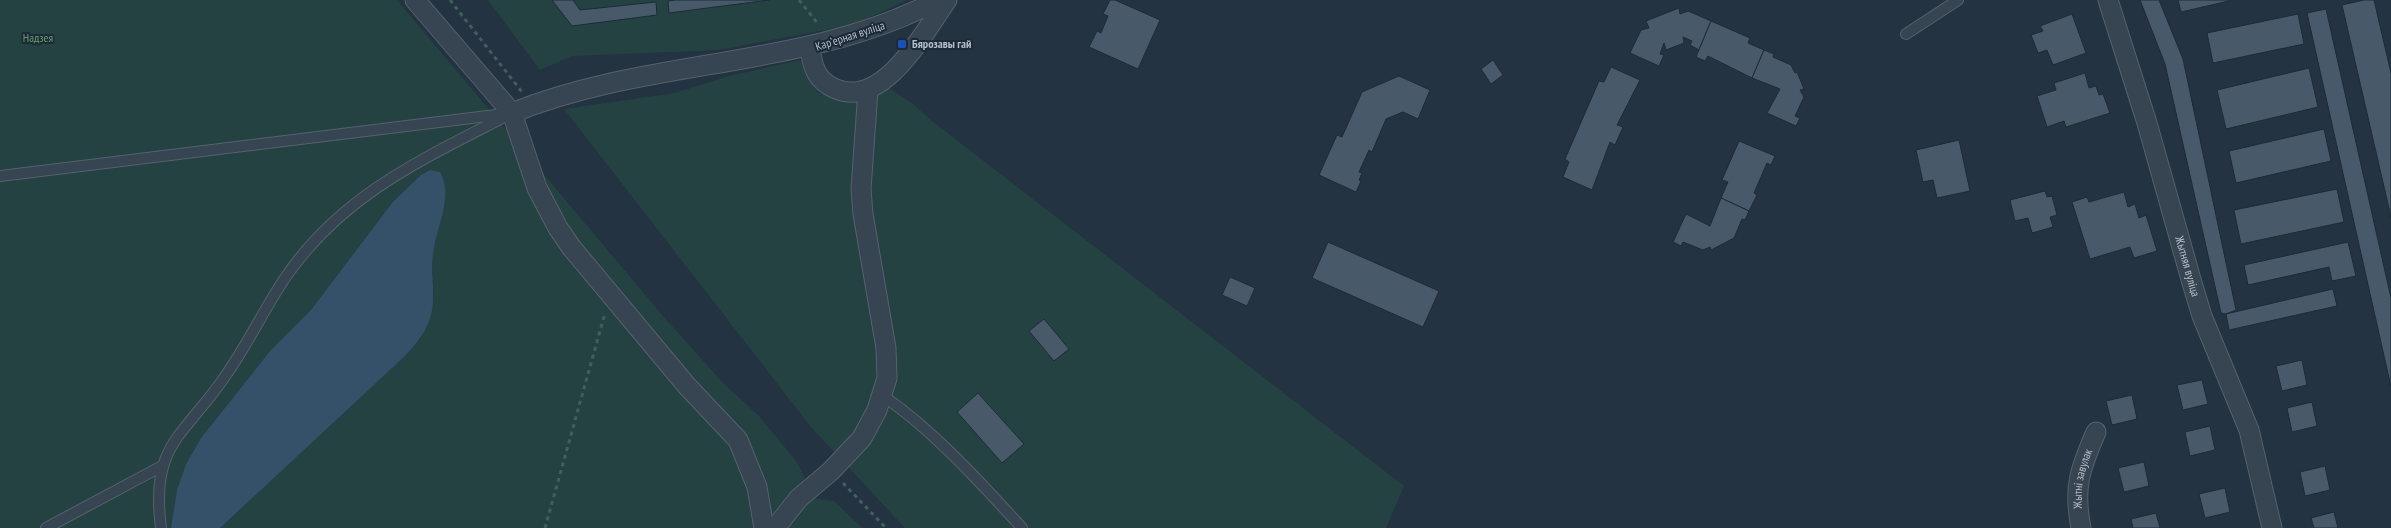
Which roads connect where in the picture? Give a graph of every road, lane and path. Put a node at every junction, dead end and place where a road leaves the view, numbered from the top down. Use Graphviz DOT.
graph roads {
  1 [pos="415,0"];
  2 [pos="450,0"];
  3 [pos="799,0"];
  4 [pos="938,0"];
  5 [pos="947,0"];
  6 [pos="1958,0"];
  7 [pos="2108,0"];
  8 [pos="1906,34"];
  9 [pos="830,42"];
  10 [pos="810,46"];
  11 [pos="868,90"];
  12 [pos="532,106"];
  13 [pos="512,113"];
  14 [pos="0,176"];
  15 [pos="610,296"];
  16 [pos="883,396"];
  17 [pos="2096,432"];
  18 [pos="162,466"];
  19 [pos="831,471"];
  20 [pos="46,528"];
  21 [pos="161,528"];
  22 [pos="545,528"];
  23 [pos="764,528"];
  24 [pos="775,528"];
  25 [pos="886,528"];
  26 [pos="1022,528"];
  27 [pos="2081,528"];
  28 [pos="2272,528"];
  1 -- 13 [label="street"];
  2 -- 12 [label="path"];
  3 -- 9 [label="path"];
  4 -- 9 [label="street, Карʼерная вуліца"];
  5 -- 11 [label="street"];
  6 -- 8 [label="lane"];
  7 -- 28 [label="street, Жытняя вуліца"];
  9 -- 10 [label="street, Карʼерная вуліца"];
  10 -- 11 [label="street, Карʼерная вуліца"];
  10 -- 12 [label="street"];
  11 -- 16 [label="street"];
  12 -- 13 [label="street"];
  13 -- 14 [label="lane"];
  13 -- 15 [label="street"];
  13 -- 18 [label="lane"];
  15 -- 22 [label="path"];
  15 -- 23 [label="street"];
  16 -- 19 [label="street"];
  16 -- 26 [label="lane"];
  17 -- 27 [label="street, Жытні завулак"];
  18 -- 20 [label="lane"];
  18 -- 21 [label="lane"];
  19 -- 24 [label="street"];
  19 -- 25 [label="path"];
}
